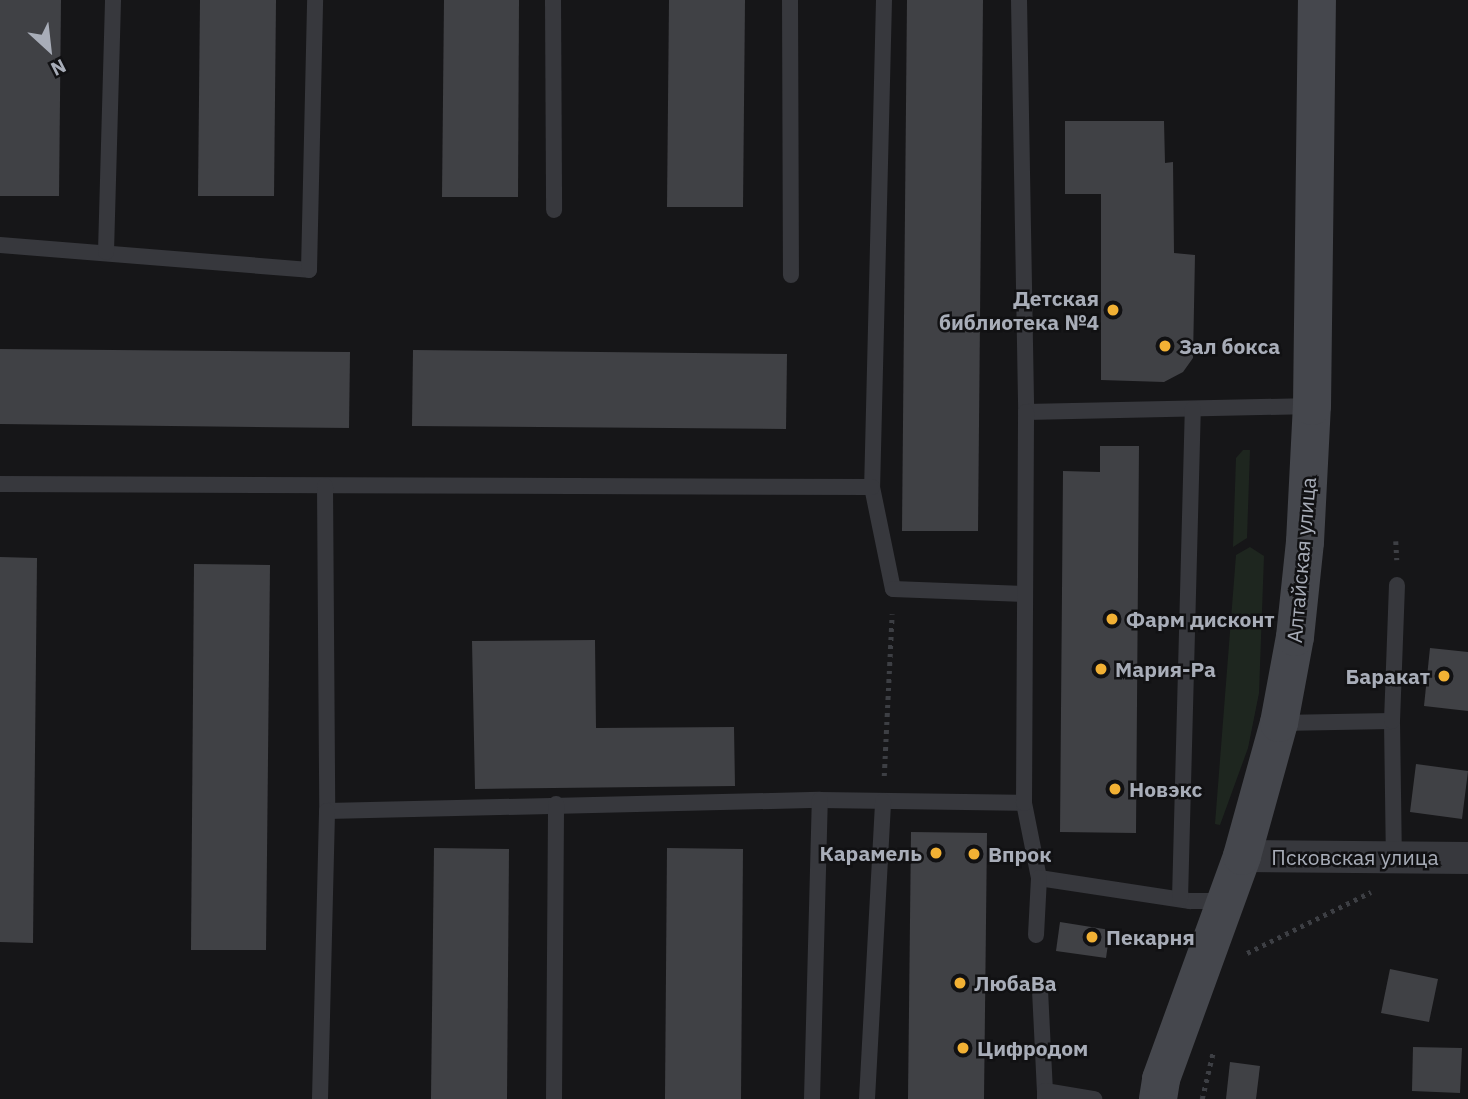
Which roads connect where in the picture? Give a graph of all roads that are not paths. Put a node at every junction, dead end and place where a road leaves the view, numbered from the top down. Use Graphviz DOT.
graph roads {
  1 [pos="113,0"];
  2 [pos="316,0"];
  3 [pos="553,0"];
  4 [pos="790,0"];
  5 [pos="884,0"];
  6 [pos="1019,0"];
  7 [pos="1317,0"];
  8 [pos="554,210"];
  9 [pos="0,245"];
  10 [pos="106,252"];
  11 [pos="791,275"];
  12 [pos="1312,406"];
  13 [pos="1192,409"];
  14 [pos="1026,412"];
  15 [pos="0,484"];
  16 [pos="325,486"];
  17 [pos="872,487"];
  18 [pos="1397,586"];
  19 [pos="1025,594"];
  20 [pos="1392,721"];
  21 [pos="1279,723"];
  22 [pos="820,800"];
  23 [pos="883,801"];
  24 [pos="1024,803"];
  25 [pos="556,804"];
  26 [pos="327,811"];
  27 [pos="1242,856"];
  28 [pos="1468,858"];
  29 [pos="1394,859"];
  30 [pos="1039,878"];
  31 [pos="1180,899"];
  32 [pos="1226,901"];
  33 [pos="1036,935"];
  34 [pos="1040,990"];
  35 [pos="1045,1095"];
  36 [pos="320,1099"];
  37 [pos="554,1099"];
  38 [pos="812,1099"];
  39 [pos="866,1099"];
  40 [pos="1094,1099"];
  41 [pos="1158,1099"];
  1 -- 10 [label="lane"];
  2 -- 10 [label="lane"];
  3 -- 8 [label="lane"];
  4 -- 11 [label="lane"];
  5 -- 17 [label="lane"];
  6 -- 14 [label="lane"];
  7 -- 12 [label="main road, Алтайская улица"];
  9 -- 10 [label="lane"];
  12 -- 13 [label="lane"];
  12 -- 21 [label="main road, Алтайская улица"];
  13 -- 14 [label="lane"];
  13 -- 31 [label="lane"];
  14 -- 19 [label="lane"];
  15 -- 16 [label="lane"];
  16 -- 17 [label="lane"];
  16 -- 26 [label="lane"];
  17 -- 19 [label="lane"];
  18 -- 20 [label="lane"];
  19 -- 24 [label="lane"];
  20 -- 21 [label="lane"];
  20 -- 29 [label="lane"];
  21 -- 27 [label="main road, Алтайская улица"];
  22 -- 23 [label="lane"];
  22 -- 25 [label="lane"];
  22 -- 38 [label="lane"];
  23 -- 24 [label="lane"];
  23 -- 39 [label="lane"];
  24 -- 30 [label="lane"];
  25 -- 26 [label="lane"];
  25 -- 37 [label="lane"];
  26 -- 36 [label="lane"];
  27 -- 29 [label="street, Псковская улица"];
  27 -- 32 [label="main road, Алтайская улица"];
  28 -- 29 [label="street, Псковская улица"];
  30 -- 31 [label="lane"];
  30 -- 33 [label="lane"];
  31 -- 32 [label="lane"];
  32 -- 41 [label="main road, Алтайская улица"];
  34 -- 35 [label="lane"];
  35 -- 40 [label="lane"];
}
